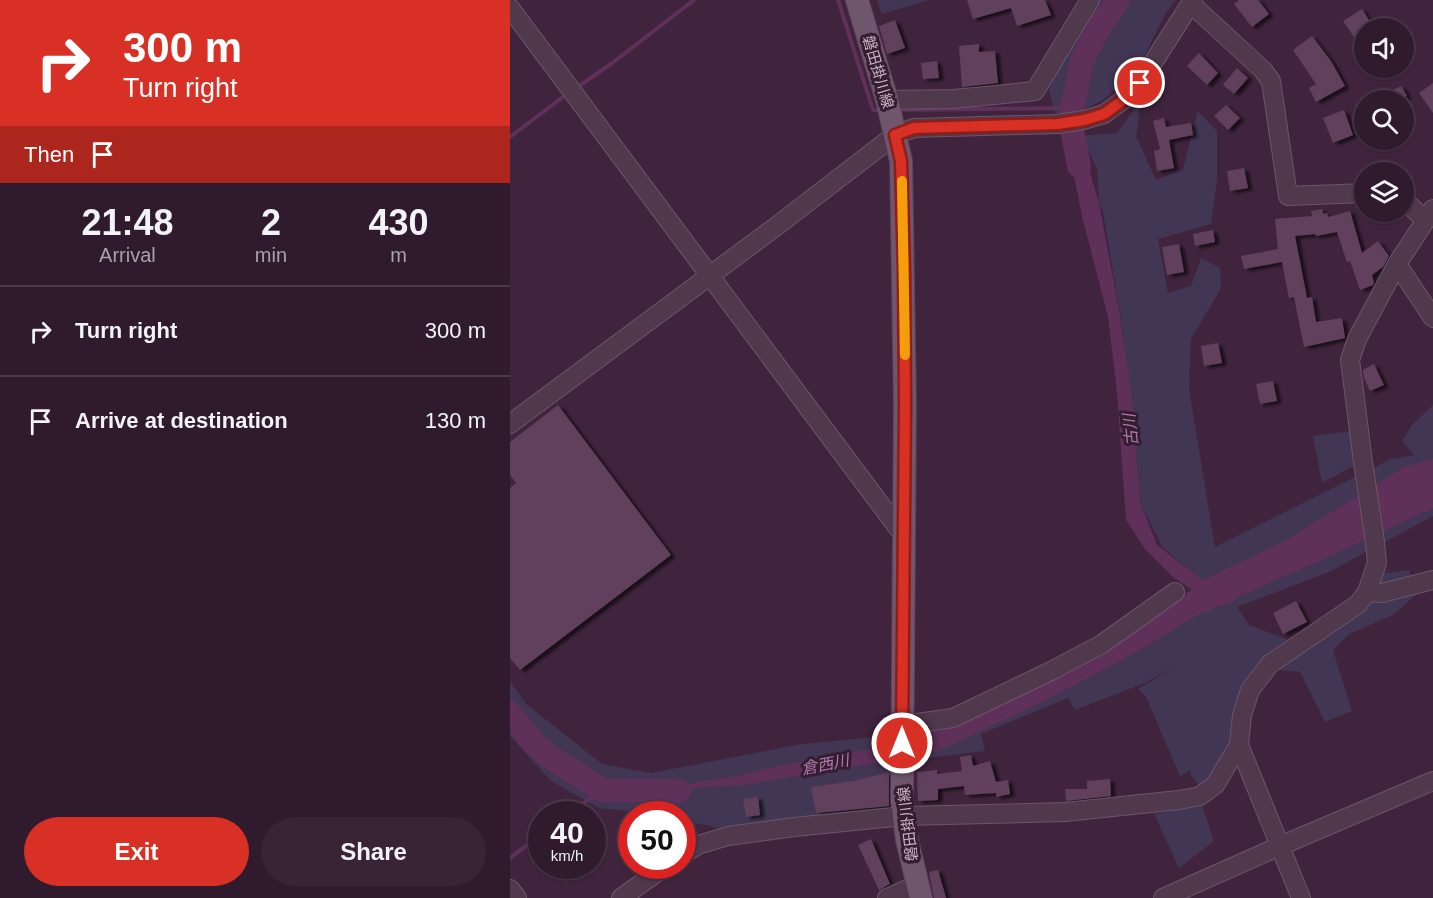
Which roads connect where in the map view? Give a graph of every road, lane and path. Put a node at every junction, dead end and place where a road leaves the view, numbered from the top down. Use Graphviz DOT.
graph roads {
  1 [pos="857,0"];
  2 [pos="1090,0"];
  3 [pos="1192,2"];
  4 [pos="510,9"];
  5 [pos="887,100"];
  6 [pos="895,135"];
  7 [pos="1354,193"];
  8 [pos="1414,206"];
  9 [pos="1429,215"];
  10 [pos="1397,264"];
  11 [pos="709,276"];
  12 [pos="1433,318"];
  13 [pos="510,424"];
  14 [pos="904,536"];
  15 [pos="1433,580"];
  16 [pos="1175,592"];
  17 [pos="1367,592"];
  18 [pos="902,725"];
  19 [pos="1239,745"];
  20 [pos="1433,782"];
  21 [pos="904,816"];
  22 [pos="696,846"];
  23 [pos="1280,846"];
  24 [pos="648,879"];
  25 [pos="510,889"];
  26 [pos="919,892"];
  27 [pos="517,898"];
  28 [pos="621,898"];
  29 [pos="887,898"];
  30 [pos="1163,898"];
  31 [pos="1301,898"];
  1 -- 5 [label="main road, 磐田掛川線"];
  2 -- 5 [label="street"];
  3 -- 6 [label="street"];
  3 -- 7 [label="street"];
  4 -- 11 [label="street"];
  5 -- 6 [label="main road, 磐田掛川線"];
  6 -- 11 [label="street"];
  6 -- 14 [label="main road, 磐田掛川線"];
  8 -- 9 [label="street"];
  9 -- 10 [label="street"];
  10 -- 12 [label="street"];
  10 -- 17 [label="street"];
  11 -- 13 [label="street"];
  11 -- 14 [label="street"];
  14 -- 18 [label="main road, 磐田掛川線"];
  15 -- 17 [label="street"];
  16 -- 18 [label="street"];
  17 -- 19 [label="street"];
  18 -- 21 [label="main road, 磐田掛川線"];
  19 -- 21 [label="street"];
  19 -- 23 [label="street"];
  20 -- 23 [label="street"];
  21 -- 22 [label="street"];
  21 -- 26 [label="main road, 磐田掛川線"];
  23 -- 30 [label="street"];
  23 -- 31 [label="street"];
  24 -- 28 [label="street"];
  25 -- 27 [label="street"];
  26 -- 29 [label="street"];
}
